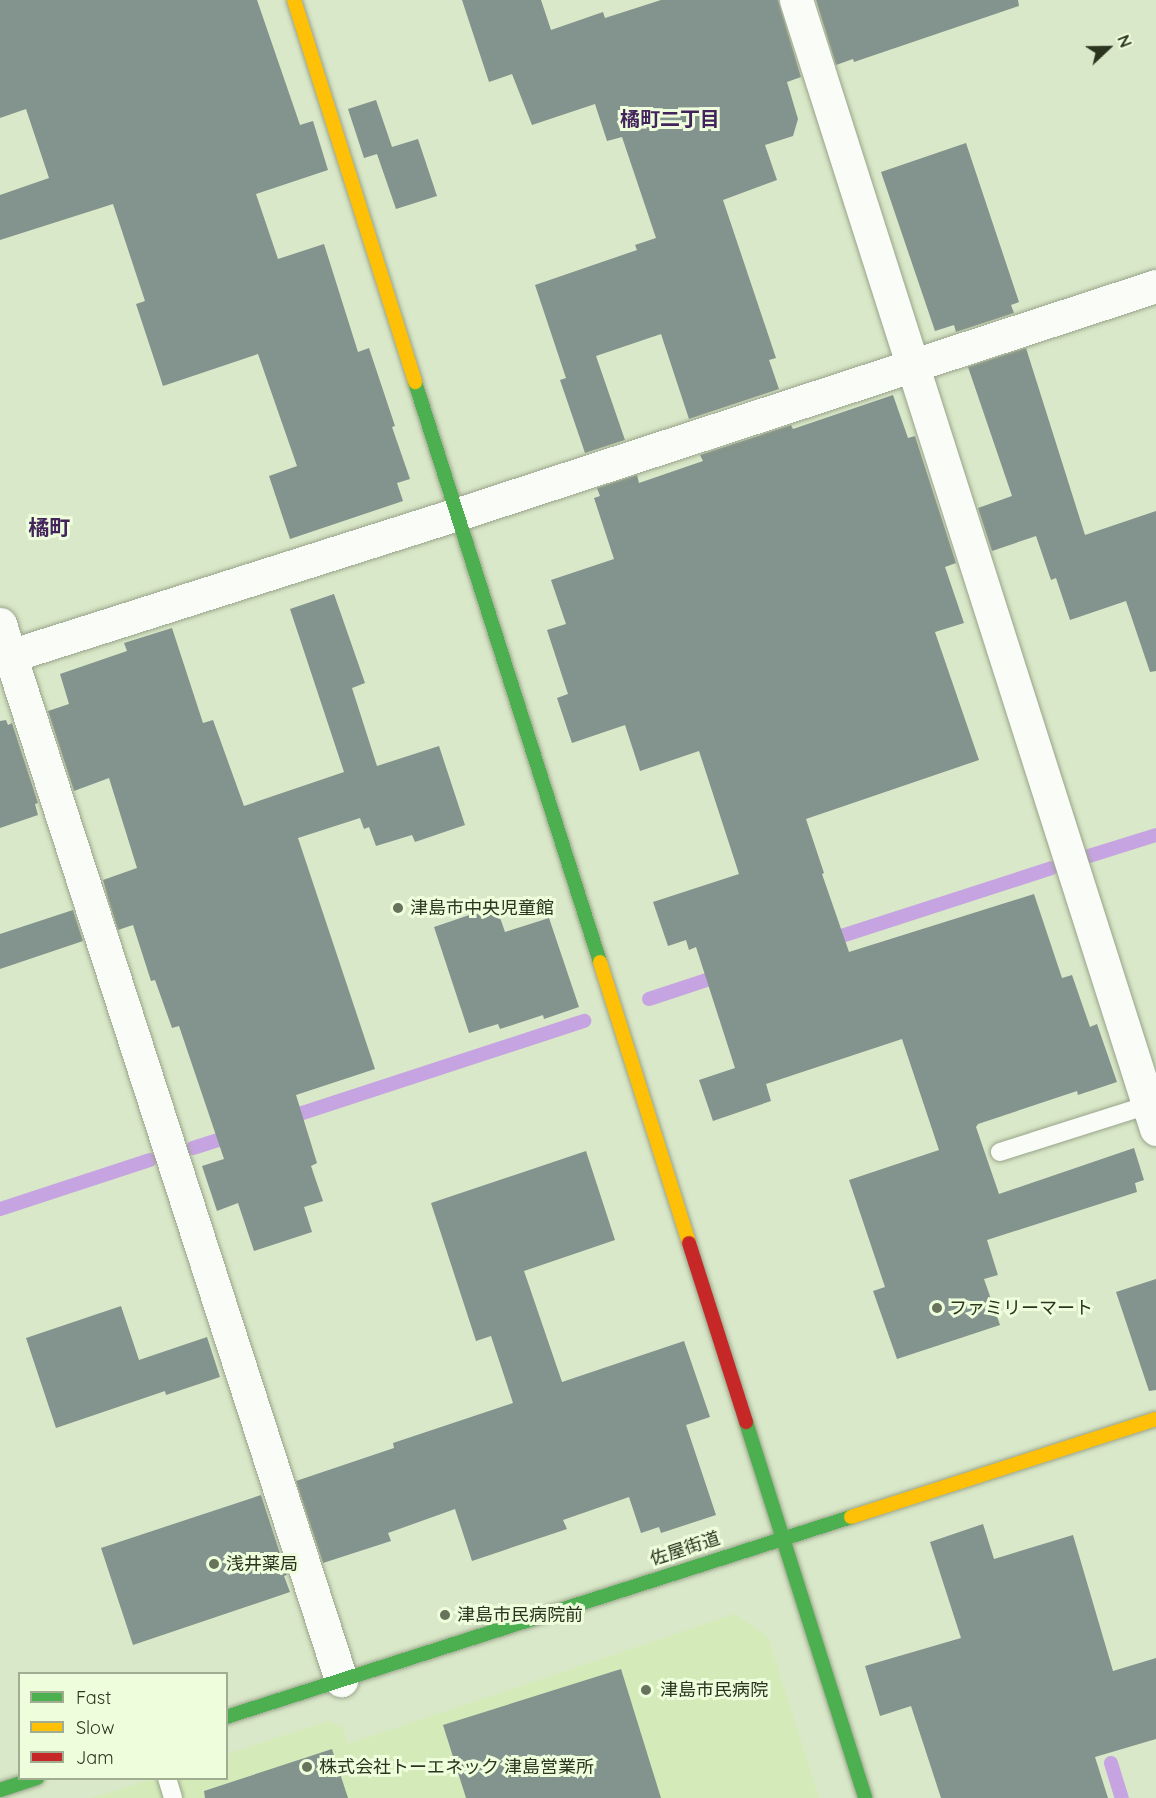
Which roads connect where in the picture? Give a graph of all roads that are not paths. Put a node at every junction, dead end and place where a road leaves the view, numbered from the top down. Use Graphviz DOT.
graph roads {
  1 [pos="294,0"];
  2 [pos="796,0"];
  3 [pos="1156,286"];
  4 [pos="913,365"];
  5 [pos="458,514"];
  6 [pos="0,624"];
  7 [pos="5,657"];
  8 [pos="1152,1117"];
  9 [pos="1000,1152"];
  10 [pos="1156,1419"];
  11 [pos="782,1537"];
  12 [pos="341,1680"];
  13 [pos="228,1716"];
  14 [pos="34,1780"];
  15 [pos="167,1780"];
  16 [pos="0,1790"];
  17 [pos="173,1798"];
  18 [pos="864,1798"];
  1 -- 5 [label="street"];
  2 -- 4 [label="street"];
  3 -- 4 [label="street"];
  4 -- 5 [label="street"];
  4 -- 8 [label="street"];
  5 -- 7 [label="street"];
  5 -- 11 [label="street"];
  6 -- 7 [label="street"];
  7 -- 12 [label="street"];
  8 -- 9 [label="lane"];
  10 -- 11 [label="street, 佐屋街道"];
  11 -- 12 [label="street, 佐屋街道"];
  11 -- 18 [label="street"];
  12 -- 13 [label="street, 佐屋街道"];
  14 -- 16 [label="street"];
  15 -- 17 [label="lane"];
}
